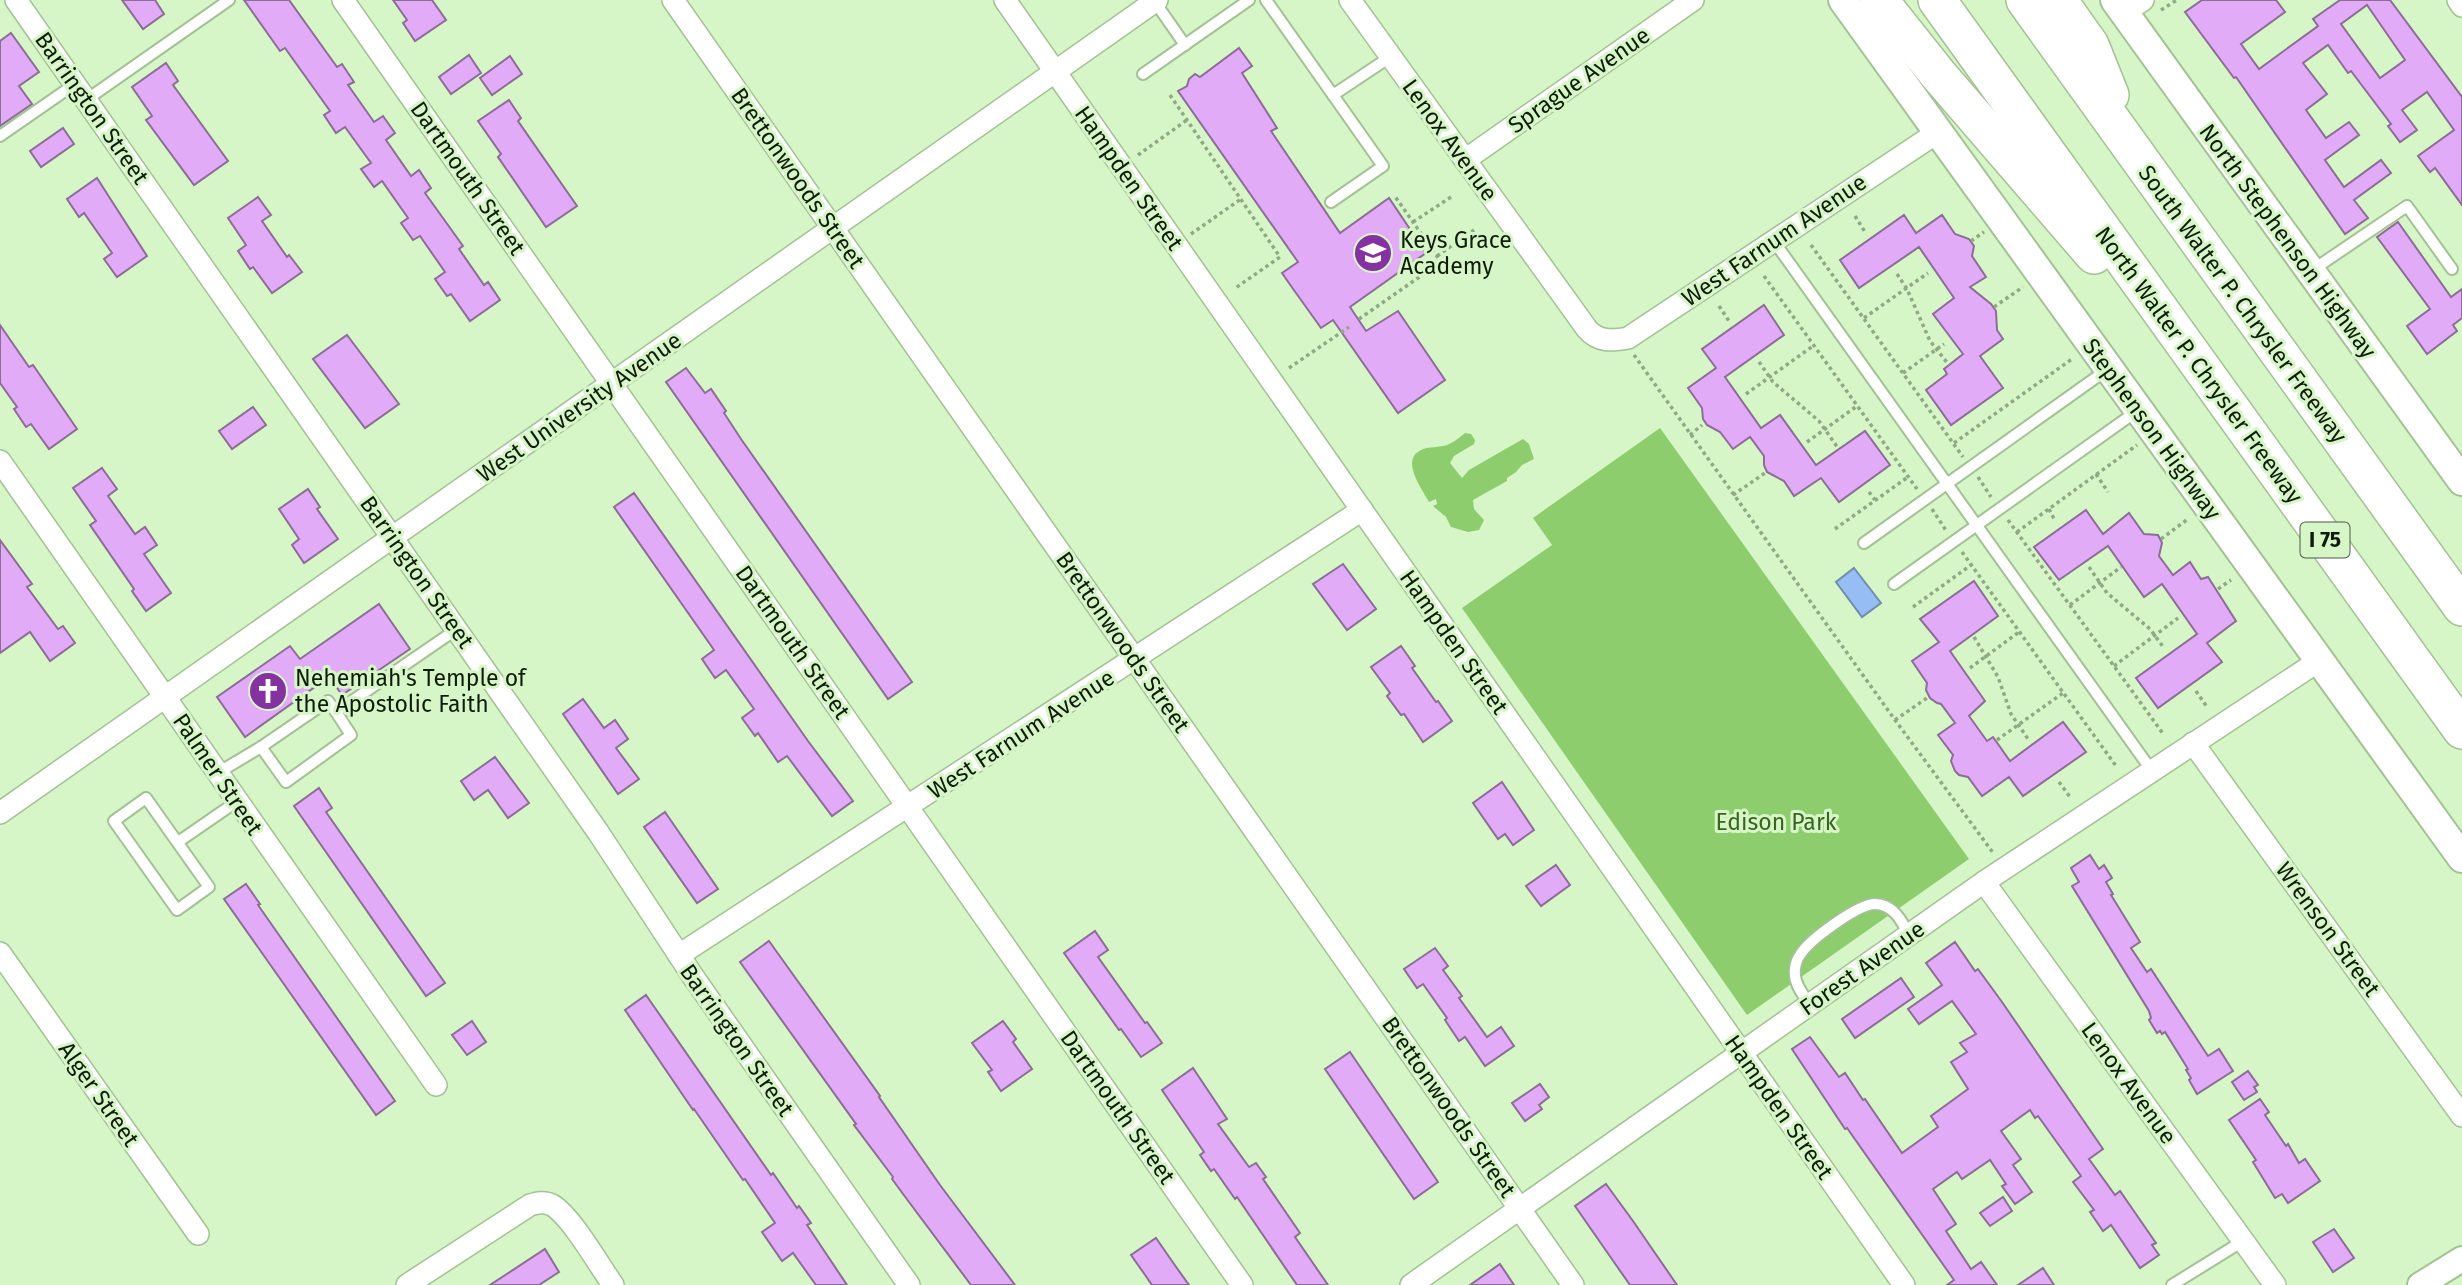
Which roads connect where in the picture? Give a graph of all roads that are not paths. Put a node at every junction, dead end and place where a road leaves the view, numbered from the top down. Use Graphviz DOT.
graph roads {
  1 [pos="16,0"];
  2 [pos="229,0"];
  3 [pos="343,0"];
  4 [pos="673,0"];
  5 [pos="1004,0"];
  6 [pos="1250,0"];
  7 [pos="1266,0"];
  8 [pos="1349,0"];
  9 [pos="1693,0"];
  10 [pos="1843,0"];
  11 [pos="1879,0"];
  12 [pos="1937,0"];
  13 [pos="2025,0"];
  14 [pos="2058,0"];
  15 [pos="2458,0"];
  16 [pos="1156,1"];
  17 [pos="2462,6"];
  18 [pos="2134,7"];
  19 [pos="1185,45"];
  20 [pos="1390,57"];
  21 [pos="1054,72"];
  22 [pos="1143,74"];
  23 [pos="80,92"];
  24 [pos="1333,95"];
  25 [pos="1938,131"];
  26 [pos="0,136"];
  27 [pos="2134,154"];
  28 [pos="1465,160"];
  29 [pos="1331,202"];
  30 [pos="833,228"];
  31 [pos="1773,240"];
  32 [pos="2452,269"];
  33 [pos="2309,272"];
  34 [pos="1607,340"];
  35 [pos="2188,351"];
  36 [pos="2108,369"];
  37 [pos="611,383"];
  38 [pos="2138,410"];
  39 [pos="0,461"];
  40 [pos="2462,481"];
  41 [pos="1949,484"];
  42 [pos="1362,510"];
  43 [pos="1977,524"];
  44 [pos="392,538"];
  45 [pos="1864,543"];
  46 [pos="1894,584"];
  47 [pos="2462,607"];
  48 [pos="457,629"];
  49 [pos="1135,659"];
  50 [pos="2320,660"];
  51 [pos="165,697"];
  52 [pos="336,712"];
  53 [pos="2462,730"];
  54 [pos="2193,743"];
  55 [pos="261,747"];
  56 [pos="2152,771"];
  57 [pos="216,774"];
  58 [pos="236,802"];
  59 [pos="909,807"];
  60 [pos="0,813"];
  61 [pos="178,842"];
  62 [pos="2462,858"];
  63 [pos="1984,882"];
  64 [pos="1909,934"];
  65 [pos="0,953"];
  66 [pos="679,955"];
  67 [pos="1810,1005"];
  68 [pos="1742,1054"];
  69 [pos="436,1085"];
  70 [pos="2462,1115"];
  71 [pos="1520,1209"];
  72 [pos="198,1234"];
  73 [pos="2243,1241"];
  74 [pos="2462,1259"];
  75 [pos="407,1285"];
  76 [pos="613,1285"];
  77 [pos="909,1285"];
  78 [pos="1242,1285"];
  79 [pos="1411,1285"];
  80 [pos="1573,1285"];
  81 [pos="1903,1285"];
  82 [pos="2172,1285"];
  83 [pos="2275,1285"];
  84 [pos="2420,1285"];
  1 -- 23 [label="street, Barrington Street"];
  2 -- 23 [label="lane"];
  3 -- 37 [label="street, Dartmouth Street"];
  4 -- 30 [label="street, Brettonwoods Street"];
  5 -- 21 [label="street, Hampden Street"];
  6 -- 19 [label="lane"];
  7 -- 24 [label="lane"];
  8 -- 20 [label="street, Lenox Avenue"];
  9 -- 28 [label="street, Sprague Avenue"];
  10 -- 25 [label="main road, Stephenson Highway"];
  11 -- 35 [label="highway"];
  12 -- 35 [label="highway, North Walter P. Chrysler Freeway / I 75"];
  13 -- 27 [label="highway, South Walter P. Chrysler Freeway"];
  14 -- 27 [label="highway"];
  15 -- 17 [label="street"];
  16 -- 19 [label="lane"];
  16 -- 21 [label="street, West University Avenue"];
  18 -- 33 [label="main road, North Stephenson Highway"];
  19 -- 22 [label="lane"];
  20 -- 24 [label="lane"];
  20 -- 28 [label="street, Lenox Avenue"];
  21 -- 30 [label="street, West University Avenue"];
  21 -- 42 [label="street, Hampden Street"];
  23 -- 26 [label="lane"];
  23 -- 44 [label="street, Barrington Street"];
  24 -- 29 [label="lane"];
  25 -- 31 [label="street, West Farnum Avenue"];
  25 -- 36 [label="main road, Stephenson Highway"];
  27 -- 47 [label="highway, South Walter P. Chrysler Freeway"];
  28 -- 34 [label="street, Lenox Avenue"];
  30 -- 37 [label="street, West University Avenue"];
  30 -- 49 [label="street, Brettonwoods Street"];
  31 -- 34 [label="street, West Farnum Avenue"];
  31 -- 41 [label="lane"];
  32 -- 33 [label="lane"];
  33 -- 40 [label="main road, North Stephenson Highway"];
  35 -- 53 [label="highway, North Walter P. Chrysler Freeway / I 75"];
  36 -- 38 [label="main road, Stephenson Highway"];
  36 -- 41 [label="lane"];
  37 -- 44 [label="street, West University Avenue"];
  37 -- 59 [label="street, Dartmouth Street"];
  38 -- 43 [label="lane"];
  38 -- 50 [label="main road, Stephenson Highway"];
  39 -- 51 [label="street, Palmer Street"];
  41 -- 43 [label="lane"];
  41 -- 45 [label="lane"];
  42 -- 49 [label="street, West Farnum Avenue"];
  42 -- 68 [label="street, Hampden Street"];
  43 -- 46 [label="lane"];
  43 -- 56 [label="lane"];
  44 -- 48 [label="street, Barrington Street"];
  44 -- 51 [label="street, West University Avenue"];
  48 -- 52 [label="lane"];
  48 -- 66 [label="street, Barrington Street"];
  49 -- 59 [label="street, West Farnum Avenue"];
  49 -- 71 [label="street, Brettonwoods Street"];
  50 -- 54 [label="street, Forest Avenue"];
  50 -- 62 [label="main road, Stephenson Highway"];
  51 -- 57 [label="street, Palmer Street"];
  51 -- 60 [label="street, West University Avenue"];
  52 -- 55 [label="lane"];
  52 -- 55 [label="lane"];
  54 -- 56 [label="street, Forest Avenue"];
  54 -- 70 [label="street, Wrenson Street"];
  55 -- 57 [label="lane"];
  56 -- 63 [label="street, Forest Avenue"];
  57 -- 58 [label="street, Palmer Street"];
  58 -- 61 [label="lane"];
  58 -- 69 [label="street, Palmer Street"];
  59 -- 66 [label="street, West Farnum Avenue"];
  59 -- 78 [label="street, Dartmouth Street"];
  61 -- 61 [label="lane"];
  63 -- 64 [label="street, Forest Avenue"];
  63 -- 73 [label="street, Lenox Avenue"];
  64 -- 67 [label="street, Forest Avenue"];
  64 -- 67 [label="lane"];
  65 -- 72 [label="street, Alger Street"];
  66 -- 77 [label="street, Barrington Street"];
  67 -- 68 [label="street, Forest Avenue"];
  68 -- 71 [label="street, Forest Avenue"];
  68 -- 81 [label="street, Hampden Street"];
  71 -- 79 [label="street, Forest Avenue"];
  71 -- 80 [label="street, Brettonwoods Street"];
  73 -- 82 [label="lane"];
  73 -- 83 [label="street, Lenox Avenue"];
  74 -- 84 [label="street"];
  75 -- 76 [label="street"];
}
